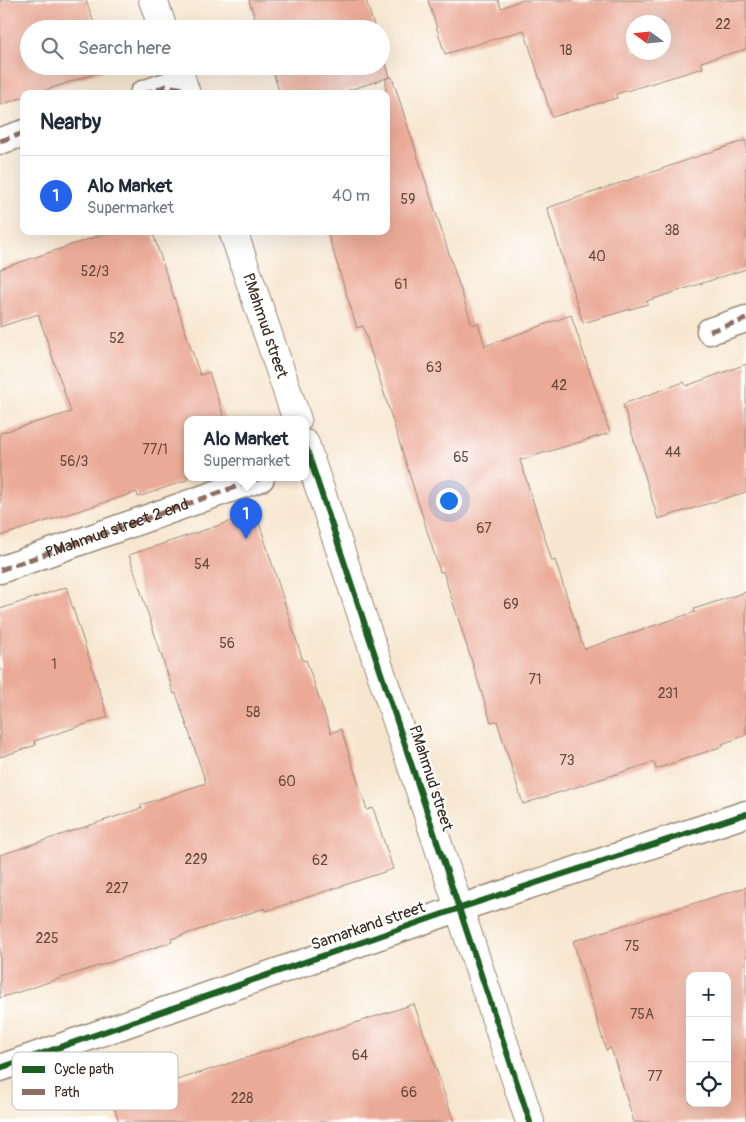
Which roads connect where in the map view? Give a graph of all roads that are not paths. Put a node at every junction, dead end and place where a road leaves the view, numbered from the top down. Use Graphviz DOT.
graph roads {
  1 [pos="153,0"];
  2 [pos="161,20"];
  3 [pos="182,83"];
  4 [pos="154,90"];
  5 [pos="20,134"];
  6 [pos="0,141"];
  7 [pos="234,235"];
  8 [pos="746,319"];
  9 [pos="710,331"];
  10 [pos="296,416"];
  11 [pos="309,461"];
  12 [pos="252,481"];
  13 [pos="0,570"];
  14 [pos="746,814"];
  15 [pos="460,908"];
  16 [pos="46,1052"];
  17 [pos="12,1064"];
  18 [pos="0,1068"];
  19 [pos="530,1122"];
  1 -- 2 [label="street"];
  3 -- 4 [label="street"];
  5 -- 6 [label="street"];
  7 -- 10 [label="street, P.Mahmud street"];
  8 -- 9 [label="street"];
  11 -- 15 [label="street, P.Mahmud street"];
  12 -- 13 [label="street, P.Mahmud street 2 end"];
  14 -- 15 [label="street, Samarkand street"];
  15 -- 16 [label="street, Samarkand street"];
  15 -- 19 [label="street, P.Mahmud street"];
  17 -- 18 [label="street, Samarkand street"];
}
